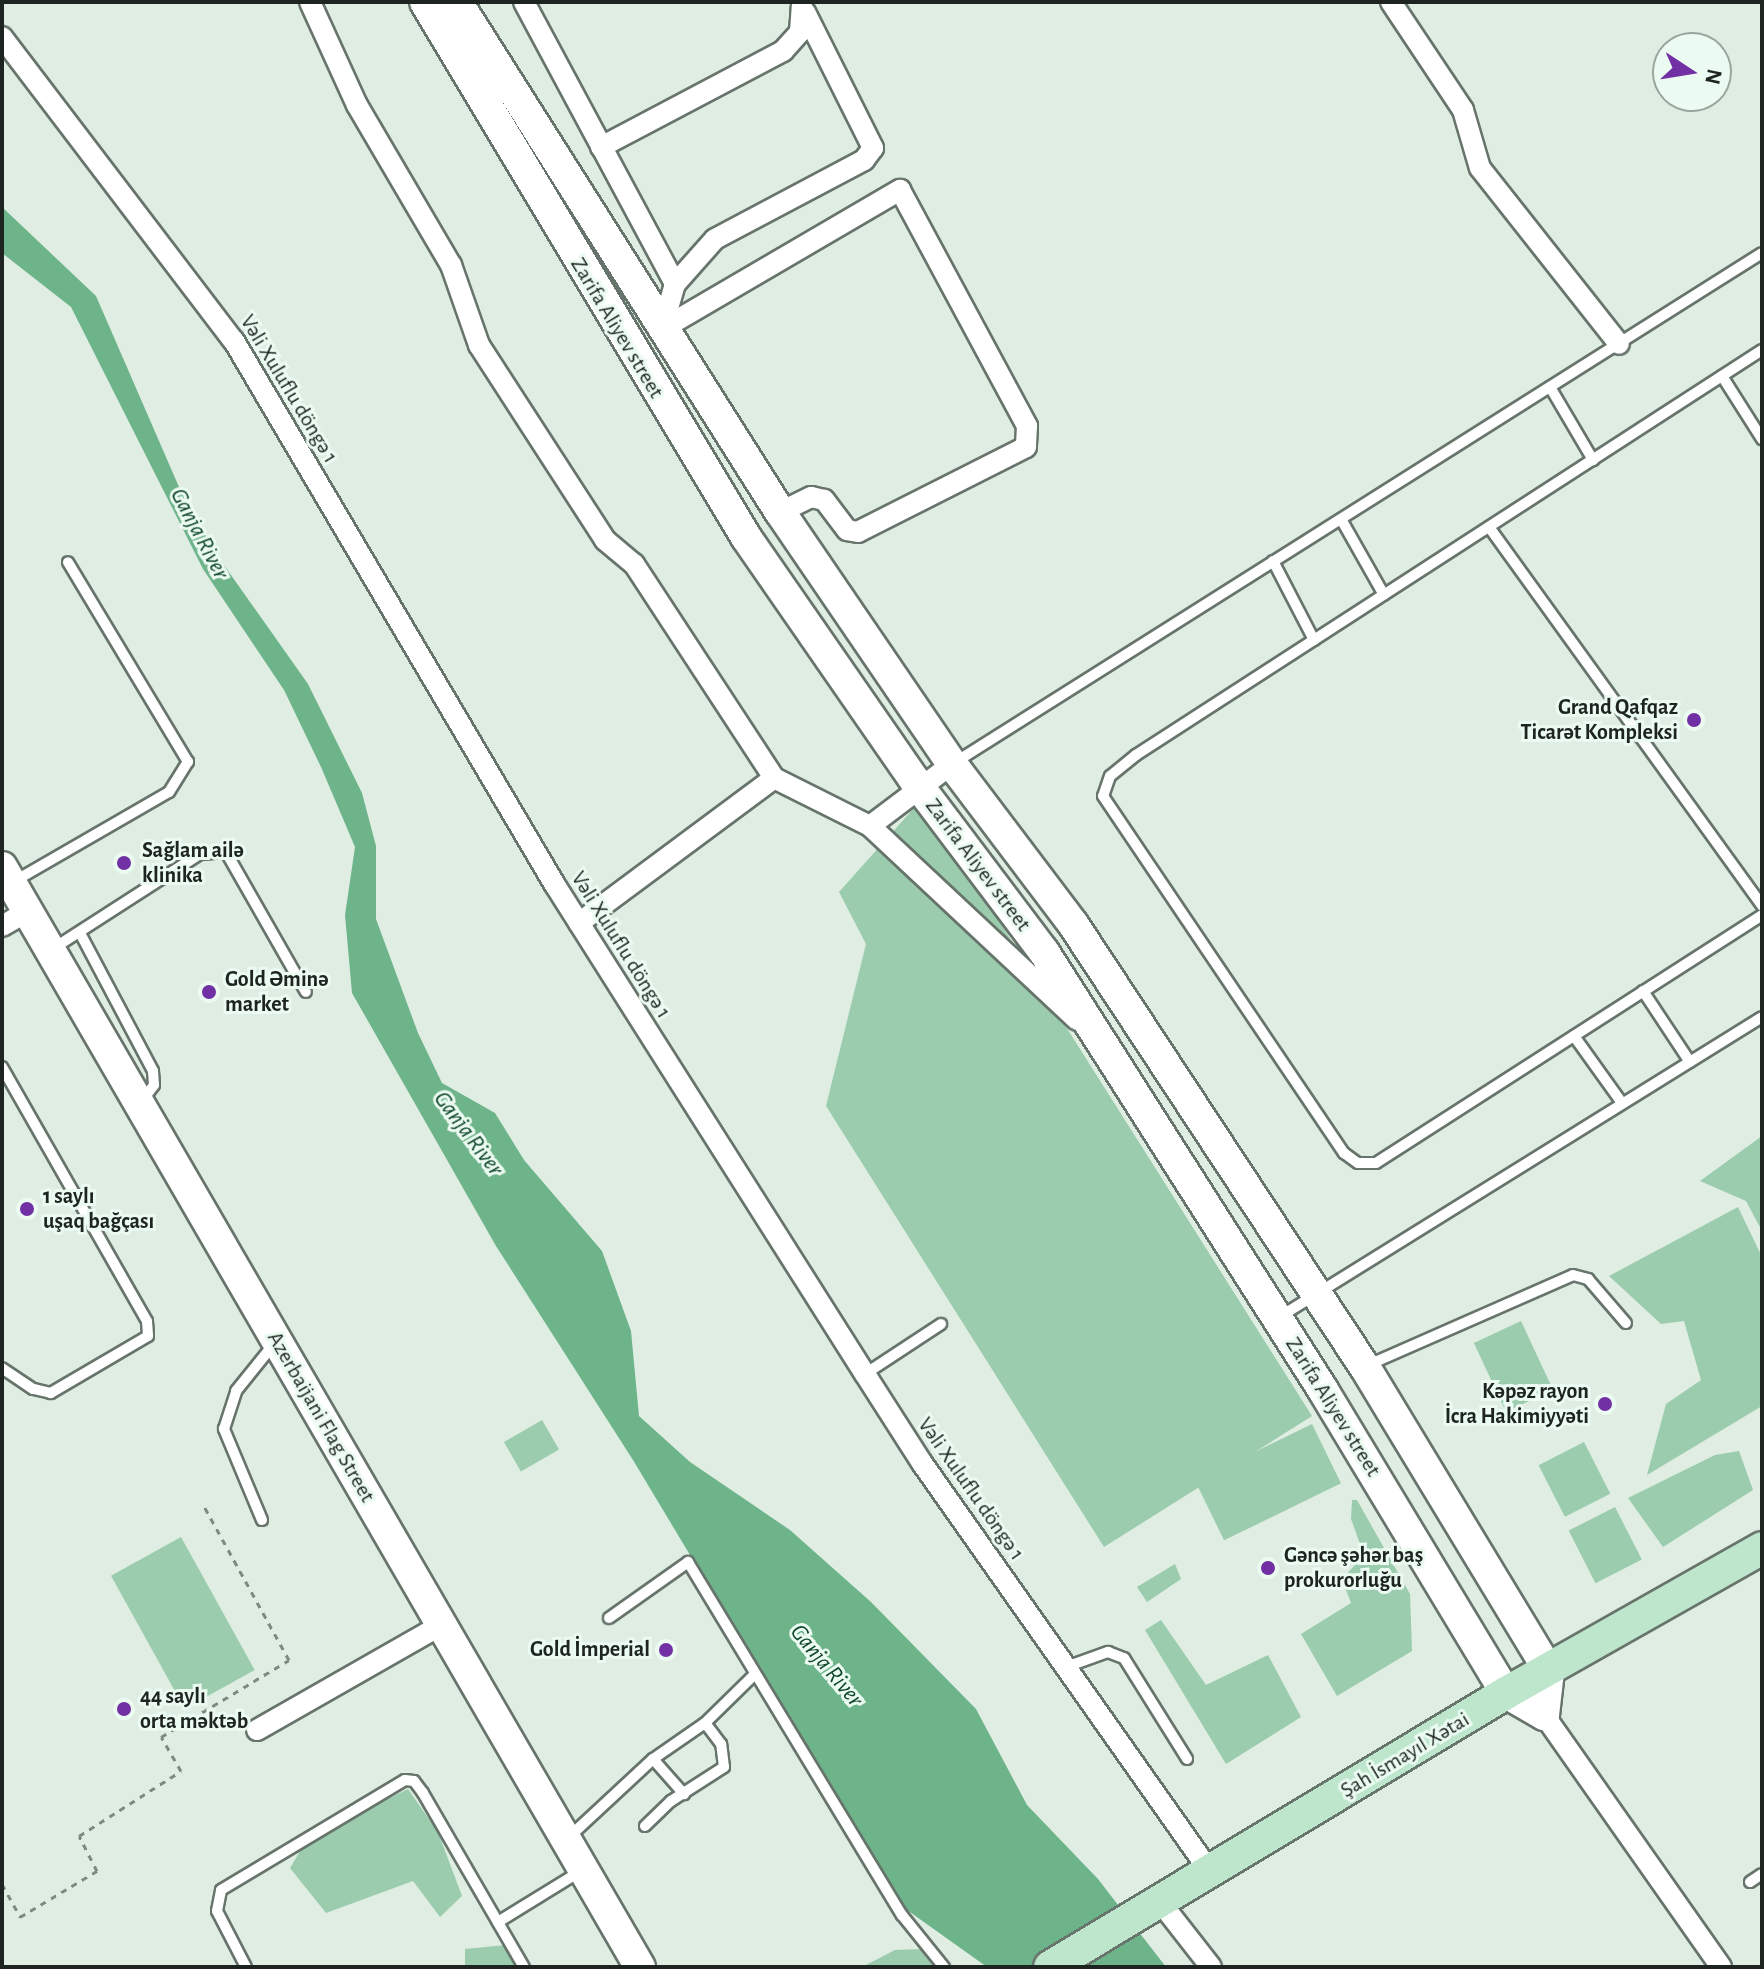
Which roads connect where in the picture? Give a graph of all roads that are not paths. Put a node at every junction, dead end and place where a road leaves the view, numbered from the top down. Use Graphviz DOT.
graph roads {
  1 [pos="310,2"];
  2 [pos="524,2"];
  3 [pos="1391,2"];
  4 [pos="803,7"];
  5 [pos="452,9"];
  6 [pos="2,37"];
  7 [pos="601,147"];
  8 [pos="1762,253"];
  9 [pos="675,284"];
  10 [pos="662,329"];
  11 [pos="1619,344"];
  12 [pos="1762,350"];
  13 [pos="1722,376"];
  14 [pos="1550,387"];
  15 [pos="1762,439"];
  16 [pos="1593,460"];
  17 [pos="780,512"];
  18 [pos="1341,519"];
  19 [pos="1489,527"];
  20 [pos="1273,561"];
  21 [pos="68,562"];
  22 [pos="1384,595"];
  23 [pos="1314,640"];
  24 [pos="952,764"];
  25 [pos="774,778"];
  26 [pos="921,789"];
  27 [pos="870,826"];
  28 [pos="7,875"];
  29 [pos="1762,906"];
  30 [pos="28,911"];
  31 [pos="1762,915"];
  32 [pos="579,923"];
  33 [pos="2,926"];
  34 [pos="80,933"];
  35 [pos="53,949"];
  36 [pos="1643,991"];
  37 [pos="306,992"];
  38 [pos="1762,1017"];
  39 [pos="1574,1036"];
  40 [pos="1101,1042"];
  41 [pos="1690,1062"];
  42 [pos="2,1067"];
  43 [pos="141,1103"];
  44 [pos="1622,1103"];
  45 [pos="1316,1293"];
  46 [pos="1278,1318"];
  47 [pos="1626,1323"];
  48 [pos="941,1324"];
  49 [pos="277,1340"];
  50 [pos="1364,1366"];
  51 [pos="2,1368"];
  52 [pos="865,1374"];
  53 [pos="262,1520"];
  54 [pos="1762,1548"];
  55 [pos="609,1618"];
  56 [pos="441,1625"];
  57 [pos="1066,1667"];
  58 [pos="1549,1671"];
  59 [pos="754,1675"];
  60 [pos="1506,1693"];
  61 [pos="1544,1715"];
  62 [pos="705,1723"];
  63 [pos="257,1730"];
  64 [pos="653,1759"];
  65 [pos="1187,1759"];
  66 [pos="684,1794"];
  67 [pos="645,1826"];
  68 [pos="566,1840"];
  69 [pos="583,1870"];
  70 [pos="1211,1873"];
  71 [pos="1762,1874"];
  72 [pos="1750,1882"];
  73 [pos="1152,1909"];
  74 [pos="498,1922"];
  75 [pos="246,1967"];
  76 [pos="524,1967"];
  77 [pos="640,1967"];
  78 [pos="944,1967"];
  79 [pos="1050,1967"];
  80 [pos="1211,1967"];
  81 [pos="1721,1967"];
  1 -- 25 [label="street"];
  2 -- 7 [label="street"];
  3 -- 11 [label="street"];
  4 -- 7 [label="street"];
  4 -- 9 [label="street"];
  5 -- 10 [label="street, Zarifa Aliyev street"];
  5 -- 26 [label="street, Zarifa Aliyev street"];
  6 -- 32 [label="street, Vəli Xuluflu döngə 1"];
  7 -- 9 [label="street"];
  8 -- 11 [label="lane"];
  9 -- 10 [label="street"];
  10 -- 17 [label="street, Zarifa Aliyev street"];
  10 -- 17 [label="street"];
  11 -- 14 [label="lane"];
  12 -- 13 [label="lane"];
  13 -- 15 [label="lane"];
  13 -- 16 [label="lane"];
  14 -- 16 [label="lane"];
  14 -- 18 [label="lane"];
  16 -- 19 [label="lane"];
  17 -- 24 [label="street, Zarifa Aliyev street"];
  18 -- 20 [label="lane"];
  18 -- 22 [label="lane"];
  19 -- 22 [label="lane"];
  19 -- 29 [label="lane"];
  20 -- 23 [label="lane"];
  20 -- 24 [label="lane"];
  21 -- 28 [label="lane"];
  22 -- 23 [label="lane"];
  23 -- 39 [label="lane"];
  24 -- 26 [label="street"];
  24 -- 45 [label="street, Zarifa Aliyev street"];
  25 -- 27 [label="street"];
  25 -- 32 [label="street"];
  26 -- 27 [label="street"];
  26 -- 40 [label="street, Zarifa Aliyev street"];
  27 -- 40 [label="street"];
  28 -- 30 [label="street, Azerbaijani Flag Street"];
  30 -- 33 [label="street"];
  30 -- 35 [label="street, Azerbaijani Flag Street"];
  31 -- 36 [label="lane"];
  32 -- 52 [label="street, Vəli Xuluflu döngə 1"];
  34 -- 35 [label="lane"];
  34 -- 37 [label="lane"];
  34 -- 43 [label="lane"];
  35 -- 43 [label="street, Azerbaijani Flag Street"];
  36 -- 39 [label="lane"];
  36 -- 41 [label="lane"];
  38 -- 41 [label="lane"];
  39 -- 44 [label="lane"];
  40 -- 46 [label="street, Zarifa Aliyev street"];
  41 -- 44 [label="lane"];
  42 -- 51 [label="lane"];
  43 -- 49 [label="street, Azerbaijani Flag Street"];
  44 -- 45 [label="lane"];
  45 -- 46 [label="lane"];
  45 -- 50 [label="street, Zarifa Aliyev street"];
  46 -- 60 [label="street, Zarifa Aliyev street"];
  47 -- 50 [label="lane"];
  48 -- 52 [label="lane"];
  49 -- 53 [label="lane"];
  49 -- 56 [label="street, Azerbaijani Flag Street"];
  50 -- 58 [label="street, Zarifa Aliyev street"];
  52 -- 57 [label="street, Vəli Xuluflu döngə 1"];
  54 -- 58 [label="main road, Şah İsmayıl Xətai"];
  55 -- 59 [label="lane"];
  56 -- 63 [label="street"];
  56 -- 68 [label="street, Azerbaijani Flag Street"];
  57 -- 65 [label="lane"];
  57 -- 70 [label="street, Vəli Xuluflu döngə 1"];
  58 -- 60 [label="main road, Şah İsmayıl Xətai"];
  58 -- 61 [label="street"];
  59 -- 62 [label="lane"];
  59 -- 78 [label="lane"];
  60 -- 61 [label="street, Zarifa Aliyev street"];
  60 -- 70 [label="main road, Şah İsmayıl Xətai"];
  61 -- 81 [label="street, Zarifa Aliyev street"];
  62 -- 64 [label="lane"];
  62 -- 66 [label="lane"];
  64 -- 66 [label="lane"];
  64 -- 68 [label="lane"];
  66 -- 67 [label="lane"];
  68 -- 69 [label="street, Azerbaijani Flag Street"];
  69 -- 74 [label="lane"];
  69 -- 77 [label="street, Azerbaijani Flag Street"];
  70 -- 73 [label="main road, Şah İsmayıl Xətai"];
  71 -- 72 [label="lane"];
  73 -- 79 [label="main road, Şah İsmayıl Xətai"];
  73 -- 80 [label="street"];
  74 -- 75 [label="lane"];
  74 -- 76 [label="lane"];
}
